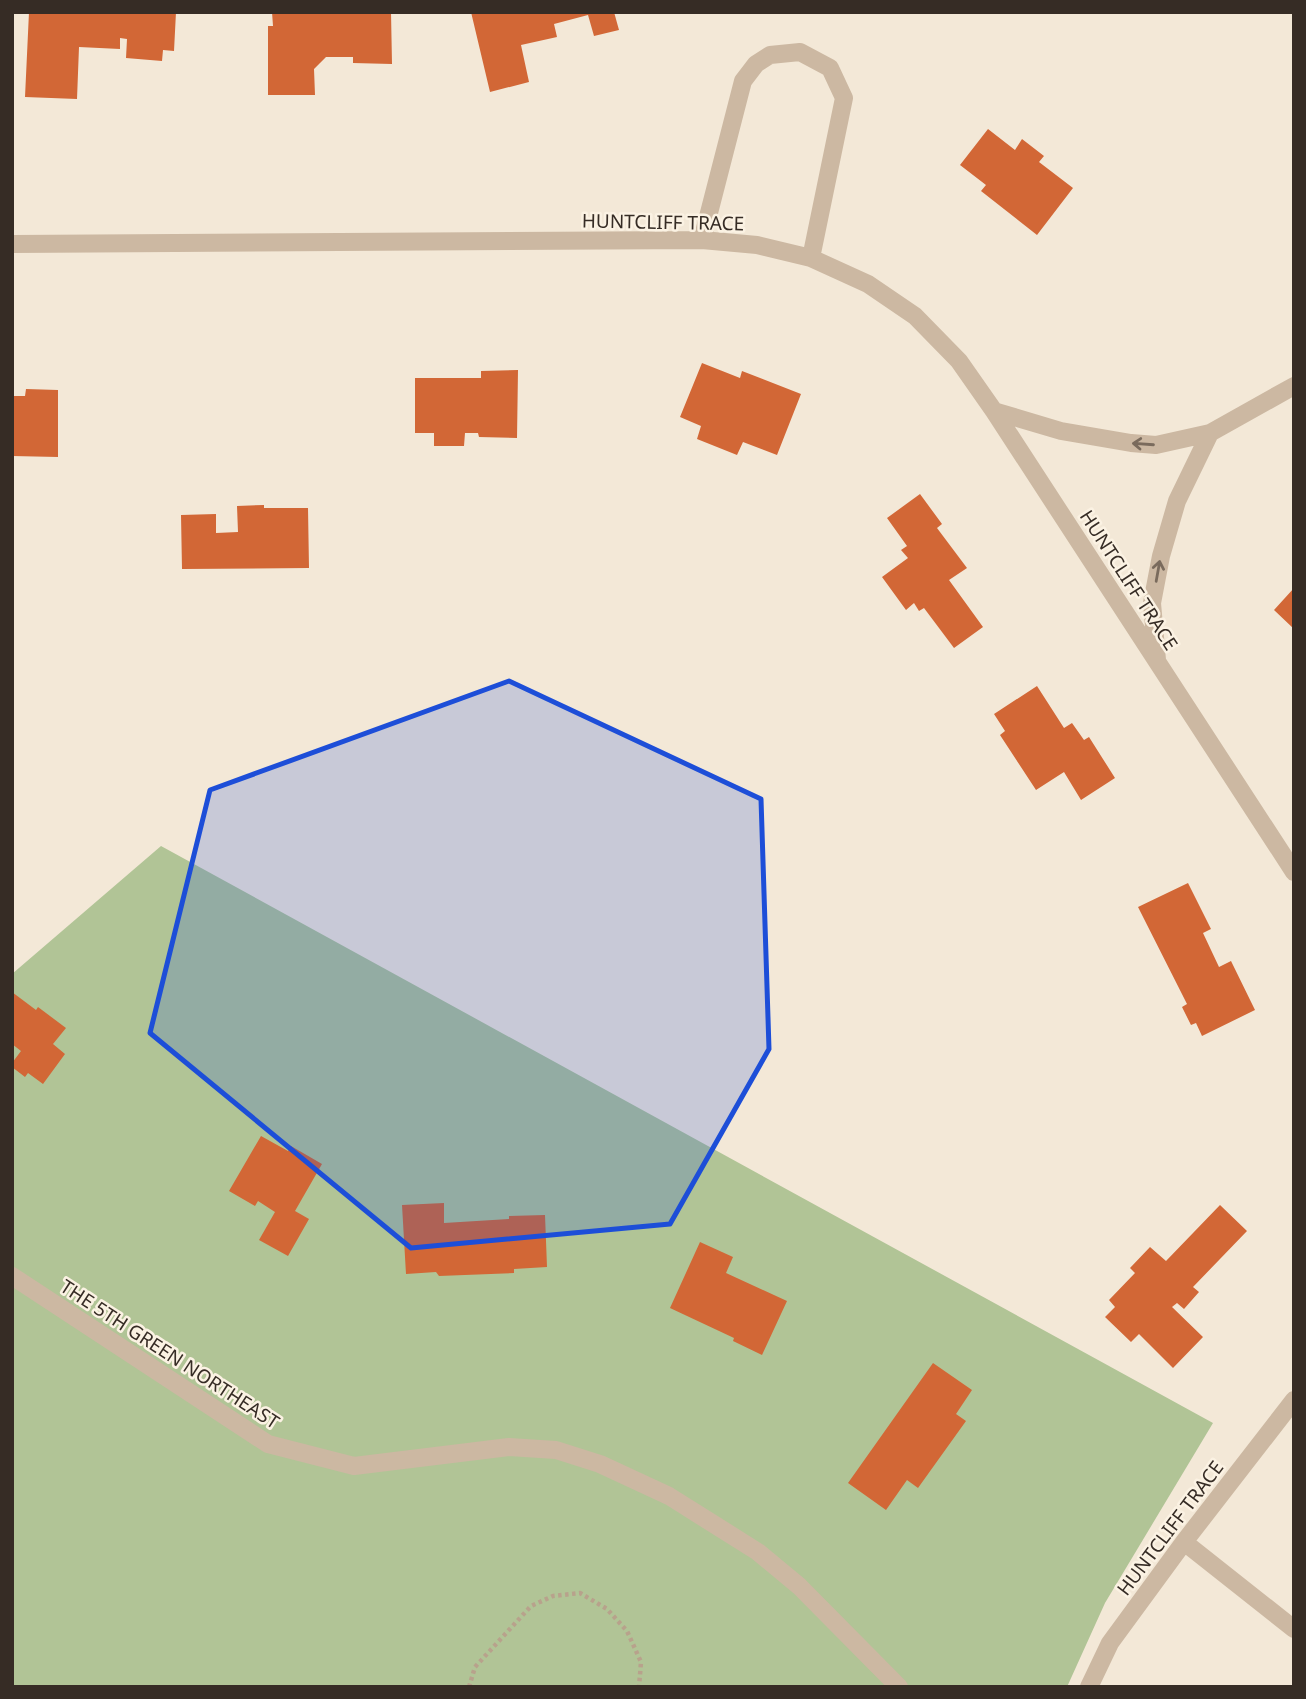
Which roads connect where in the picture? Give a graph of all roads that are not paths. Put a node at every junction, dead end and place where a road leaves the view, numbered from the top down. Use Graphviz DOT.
graph roads {
  1 [pos="702,240"];
  2 [pos="12,244"];
  3 [pos="811,258"];
  4 [pos="1294,386"];
  5 [pos="994,411"];
  6 [pos="1210,433"];
  7 [pos="1157,663"];
  8 [pos="1294,872"];
  9 [pos="12,1276"];
  10 [pos="1294,1399"];
  11 [pos="1184,1542"];
  12 [pos="1294,1629"];
  13 [pos="899,1687"];
  14 [pos="1089,1687"];
  1 -- 2 [label="street, HUNTCLIFF TRACE"];
  1 -- 3 [label="street, HUNTCLIFF TRACE"];
  1 -- 3 [label="street"];
  3 -- 5 [label="street, HUNTCLIFF TRACE"];
  4 -- 6 [label="street"];
  6 -- 5 [label="street, one-way"];
  5 -- 7 [label="street, HUNTCLIFF TRACE"];
  7 -- 6 [label="street, one-way"];
  7 -- 8 [label="street, HUNTCLIFF TRACE"];
  9 -- 13 [label="street, THE 5TH GREEN NORTHEAST"];
  10 -- 11 [label="street, HUNTCLIFF TRACE"];
  11 -- 12 [label="street"];
  11 -- 14 [label="street, HUNTCLIFF TRACE"];
}
